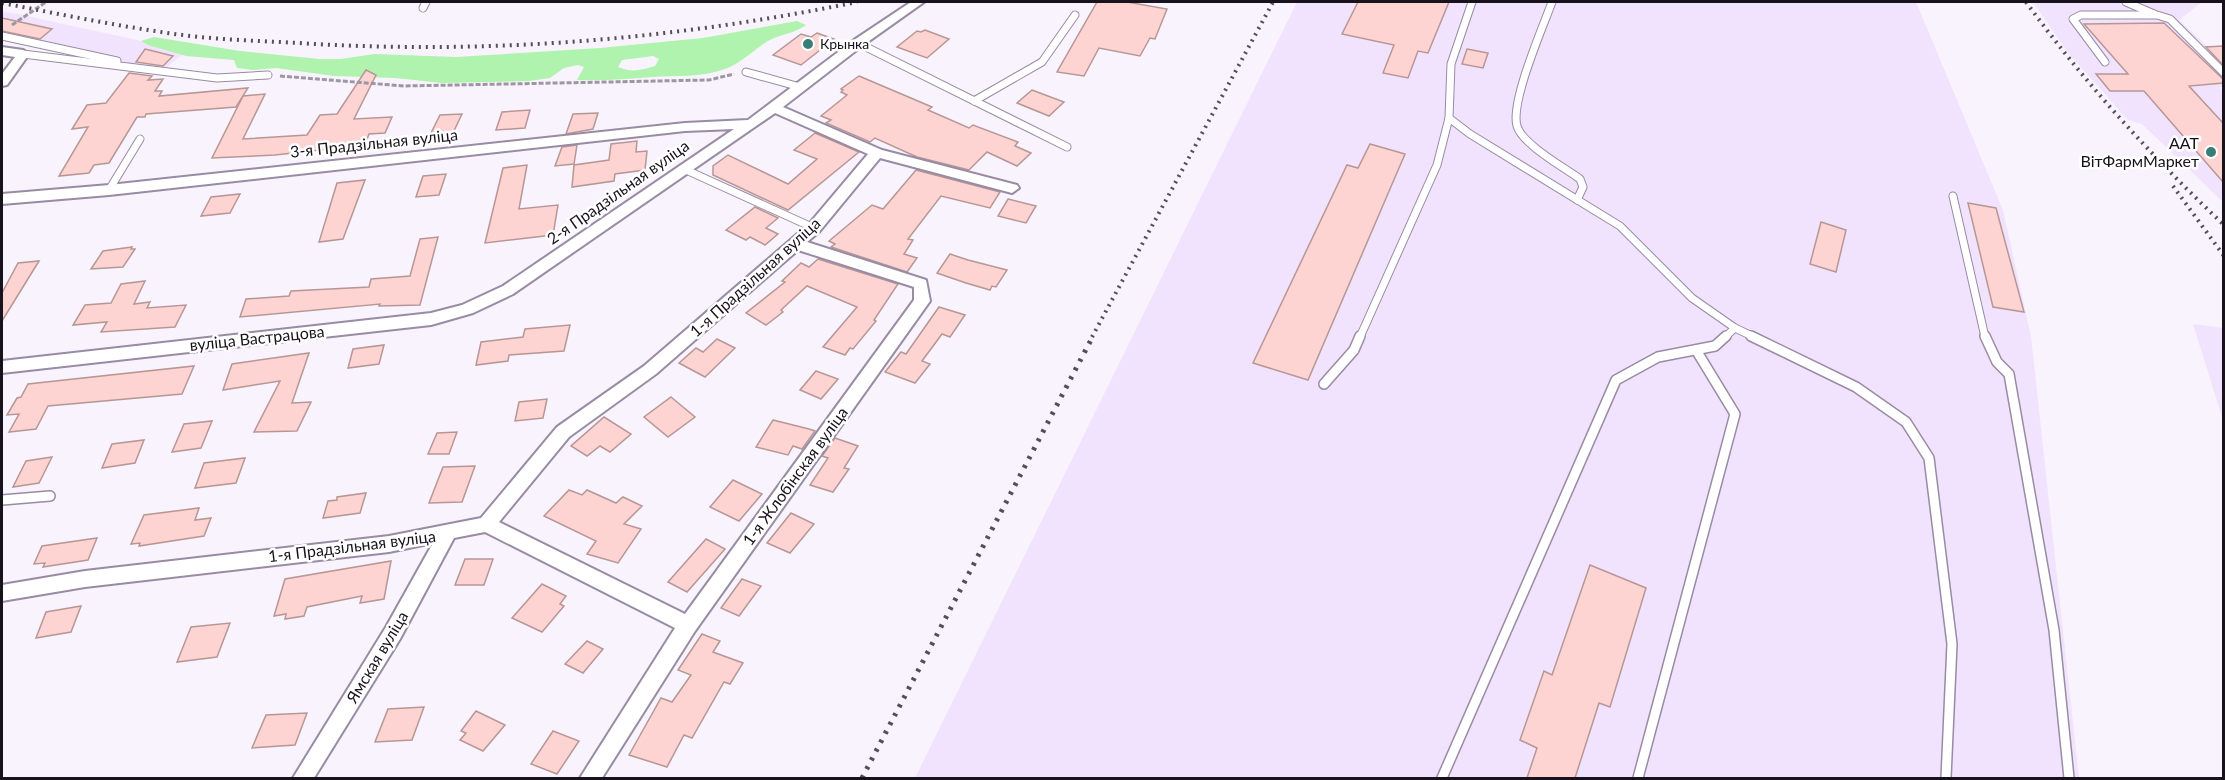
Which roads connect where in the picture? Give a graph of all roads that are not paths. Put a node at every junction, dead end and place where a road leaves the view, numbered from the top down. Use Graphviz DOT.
graph roads {
  1 [pos="426,2"];
  2 [pos="918,2"];
  3 [pos="1472,2"];
  4 [pos="1552,2"];
  5 [pos="2126,2"];
  6 [pos="423,8"];
  7 [pos="1075,15"];
  8 [pos="2157,15"];
  9 [pos="2,36"];
  10 [pos="858,43"];
  11 [pos="2,51"];
  12 [pos="23,54"];
  13 [pos="117,61"];
  14 [pos="2105,62"];
  15 [pos="747,72"];
  16 [pos="2223,73"];
  17 [pos="268,75"];
  18 [pos="2,82"];
  19 [pos="800,87"];
  20 [pos="974,101"];
  21 [pos="774,108"];
  22 [pos="1449,118"];
  23 [pos="750,124"];
  24 [pos="140,139"];
  25 [pos="1067,147"];
  26 [pos="877,153"];
  27 [pos="684,169"];
  28 [pos="1012,188"];
  29 [pos="109,190"];
  30 [pos="1953,196"];
  31 [pos="2,200"];
  32 [pos="1577,200"];
  33 [pos="814,228"];
  34 [pos="796,244"];
  35 [pos="508,290"];
  36 [pos="1735,328"];
  37 [pos="1696,350"];
  38 [pos="2,367"];
  39 [pos="1324,384"];
  40 [pos="50,496"];
  41 [pos="2,500"];
  42 [pos="486,524"];
  43 [pos="447,534"];
  44 [pos="2,593"];
  45 [pos="688,625"];
  46 [pos="303,778"];
  47 [pos="590,778"];
  48 [pos="1442,778"];
  49 [pos="1638,778"];
  50 [pos="1946,778"];
  51 [pos="2069,778"];
  1 -- 6 [label="lane"];
  2 -- 10 [label="street, 2-я Прадзільная вуліца"];
  3 -- 22 [label="lane"];
  4 -- 32 [label="lane"];
  5 -- 8 [label="lane"];
  7 -- 20 [label="lane"];
  8 -- 14 [label="lane"];
  8 -- 16 [label="lane"];
  9 -- 13 [label="lane"];
  10 -- 19 [label="street, 2-я Прадзільная вуліца"];
  10 -- 20 [label="lane"];
  11 -- 12 [label="street"];
  12 -- 17 [label="lane"];
  12 -- 18 [label="street"];
  15 -- 19 [label="lane"];
  19 -- 21 [label="street, 2-я Прадзільная вуліца"];
  20 -- 25 [label="lane"];
  21 -- 23 [label="street, 2-я Прадзільная вуліца"];
  21 -- 26 [label="street"];
  22 -- 32 [label="lane"];
  22 -- 39 [label="lane"];
  23 -- 27 [label="street, 2-я Прадзільная вуліца"];
  23 -- 29 [label="street, 3-я Прадзільная вуліца"];
  24 -- 29 [label="lane"];
  26 -- 28 [label="street"];
  26 -- 33 [label="street, 1-я Прадзільная вуліца"];
  27 -- 33 [label="lane"];
  27 -- 35 [label="street, 2-я Прадзільная вуліца"];
  29 -- 31 [label="street, 3-я Прадзільная вуліца"];
  30 -- 51 [label="lane"];
  32 -- 36 [label="lane"];
  33 -- 34 [label="street, 1-я Прадзільная вуліца"];
  34 -- 42 [label="street, 1-я Прадзільная вуліца"];
  34 -- 45 [label="street, 1-я Жлобінская вуліца"];
  35 -- 38 [label="street, вуліца Вастрацова"];
  36 -- 37 [label="lane"];
  36 -- 50 [label="lane"];
  37 -- 48 [label="lane"];
  37 -- 49 [label="lane"];
  40 -- 41 [label="lane"];
  42 -- 43 [label="street, 1-я Прадзільная вуліца"];
  42 -- 45 [label="street"];
  43 -- 44 [label="street, 1-я Прадзільная вуліца"];
  43 -- 46 [label="street, Ямская вуліца"];
  45 -- 47 [label="street, 1-я Жлобінская вуліца"];
}
